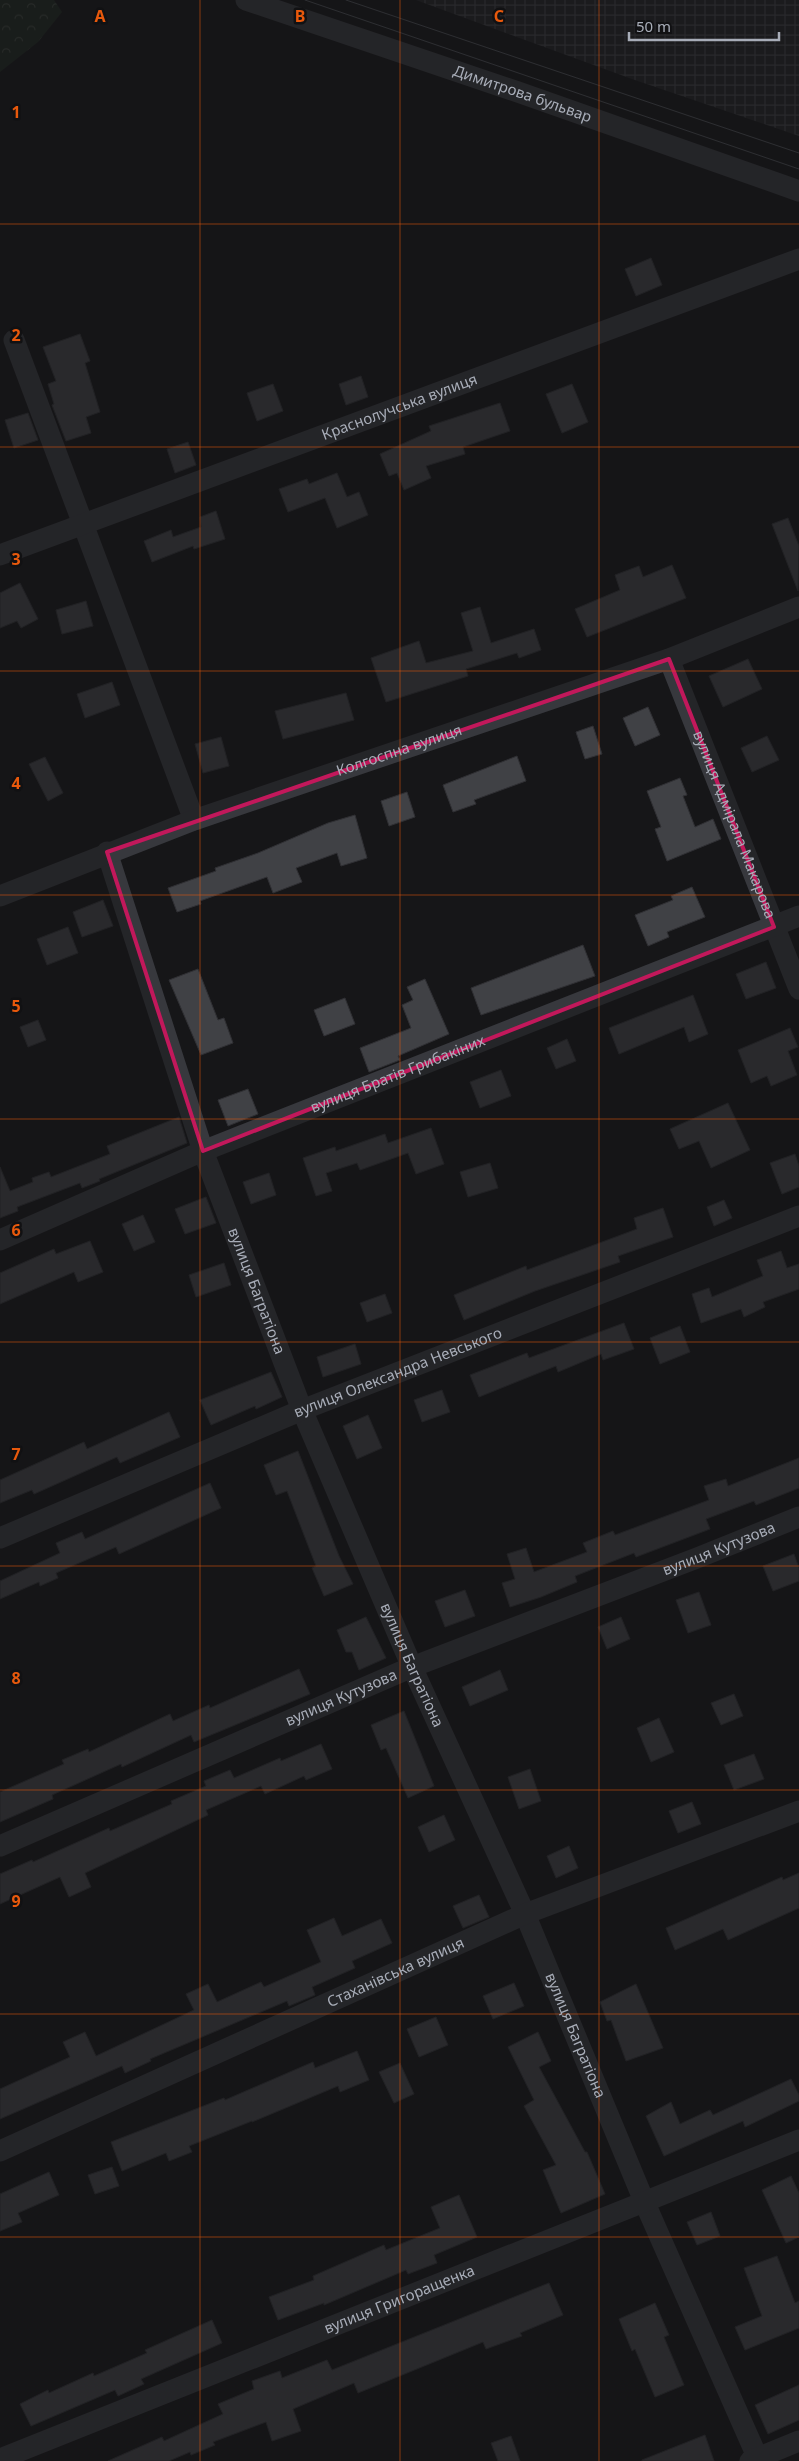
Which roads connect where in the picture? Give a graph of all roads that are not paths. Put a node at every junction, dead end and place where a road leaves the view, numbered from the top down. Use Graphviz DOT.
graph roads {
  1 [pos="246,0"];
  2 [pos="799,191"];
  3 [pos="799,259"];
  4 [pos="14,340"];
  5 [pos="84,524"];
  6 [pos="0,556"];
  7 [pos="799,607"];
  8 [pos="669,659"];
  9 [pos="194,820"];
  10 [pos="107,852"];
  11 [pos="0,896"];
  12 [pos="799,916"];
  13 [pos="774,927"];
  14 [pos="799,989"];
  15 [pos="203,1151"];
  16 [pos="799,1216"];
  17 [pos="0,1240"];
  18 [pos="302,1410"];
  19 [pos="799,1517"];
  20 [pos="0,1538"];
  21 [pos="412,1667"];
  22 [pos="799,1811"];
  23 [pos="0,1846"];
  24 [pos="525,1914"];
  25 [pos="799,2140"];
  26 [pos="0,2151"];
  27 [pos="644,2200"];
  28 [pos="799,2442"];
  29 [pos="0,2459"];
  30 [pos="756,2460"];
  1 -- 2 [label="street, Димитрова бульвар"];
  3 -- 5 [label="street, Краснолучська вулиця"];
  4 -- 5 [label="street"];
  5 -- 6 [label="street, Краснолучська вулиця"];
  5 -- 9 [label="street"];
  7 -- 8 [label="street, Колгоспна вулиця"];
  8 -- 9 [label="street, Колгоспна вулиця"];
  8 -- 13 [label="street, вулиця Адмірала Макарова"];
  9 -- 10 [label="street, Колгоспна вулиця"];
  10 -- 11 [label="street, Колгоспна вулиця"];
  10 -- 15 [label="street, вулиця Багратіона"];
  12 -- 13 [label="street, вулиця Братів Грибакіних"];
  13 -- 14 [label="street, вулиця Адмірала Макарова"];
  13 -- 15 [label="street, вулиця Братів Грибакіних"];
  15 -- 17 [label="street, вулиця Братів Грибакіних"];
  15 -- 18 [label="street, вулиця Багратіона"];
  16 -- 18 [label="street, вулиця Олександра Невського"];
  18 -- 20 [label="street, вулиця Олександра Невського"];
  18 -- 21 [label="street, вулиця Багратіона"];
  19 -- 21 [label="street, вулиця Кутузова"];
  21 -- 23 [label="street, вулиця Кутузова"];
  21 -- 24 [label="street, вулиця Багратіона"];
  22 -- 24 [label="street, Стаханівська вулиця"];
  24 -- 26 [label="street, Стаханівська вулиця"];
  24 -- 27 [label="street, вулиця Багратіона"];
  25 -- 27 [label="street, вулиця Григоращенка"];
  27 -- 29 [label="street, вулиця Григоращенка"];
  27 -- 30 [label="street, вулиця Багратіона"];
  28 -- 30 [label="street"];
}
